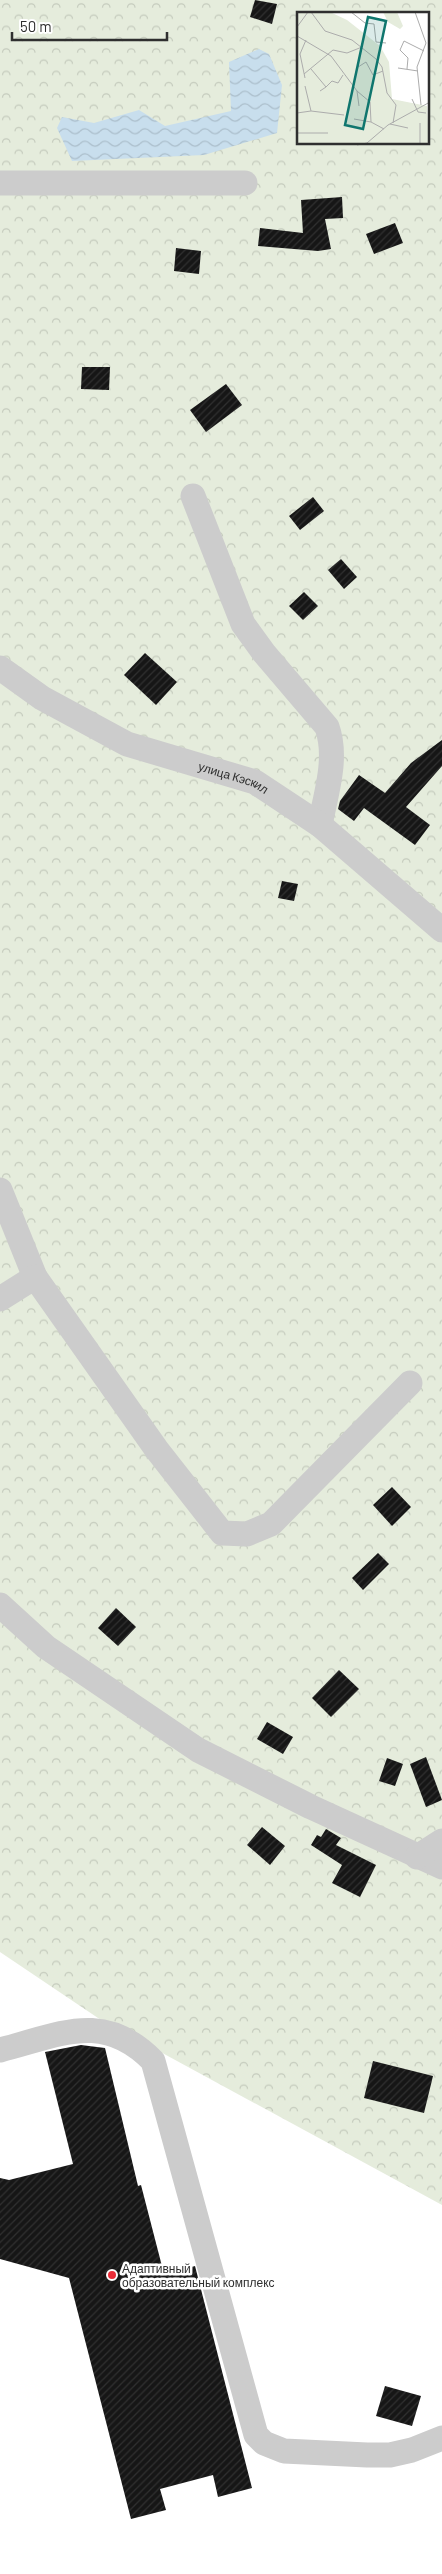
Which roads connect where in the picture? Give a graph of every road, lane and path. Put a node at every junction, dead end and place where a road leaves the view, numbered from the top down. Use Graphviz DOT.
graph roads {
  1 [pos="0,183"];
  2 [pos="245,183"];
  3 [pos="193,496"];
  4 [pos="0,668"];
  5 [pos="320,825"];
  6 [pos="442,930"];
  7 [pos="0,1190"];
  8 [pos="35,1277"];
  9 [pos="0,1300"];
  10 [pos="410,1383"];
  11 [pos="0,1605"];
  12 [pos="442,1841"];
  13 [pos="417,1856"];
  14 [pos="442,1867"];
  15 [pos="0,2050"];
  16 [pos="442,2438"];
  1 -- 2 [label="street"];
  3 -- 5 [label="street"];
  4 -- 5 [label="street, улица Кэскил"];
  5 -- 6 [label="street, улица Кэскил"];
  7 -- 8 [label="street"];
  8 -- 9 [label="street"];
  8 -- 10 [label="street"];
  11 -- 13 [label="street"];
  12 -- 13 [label="street"];
  13 -- 14 [label="street"];
  15 -- 16 [label="street"];
}
